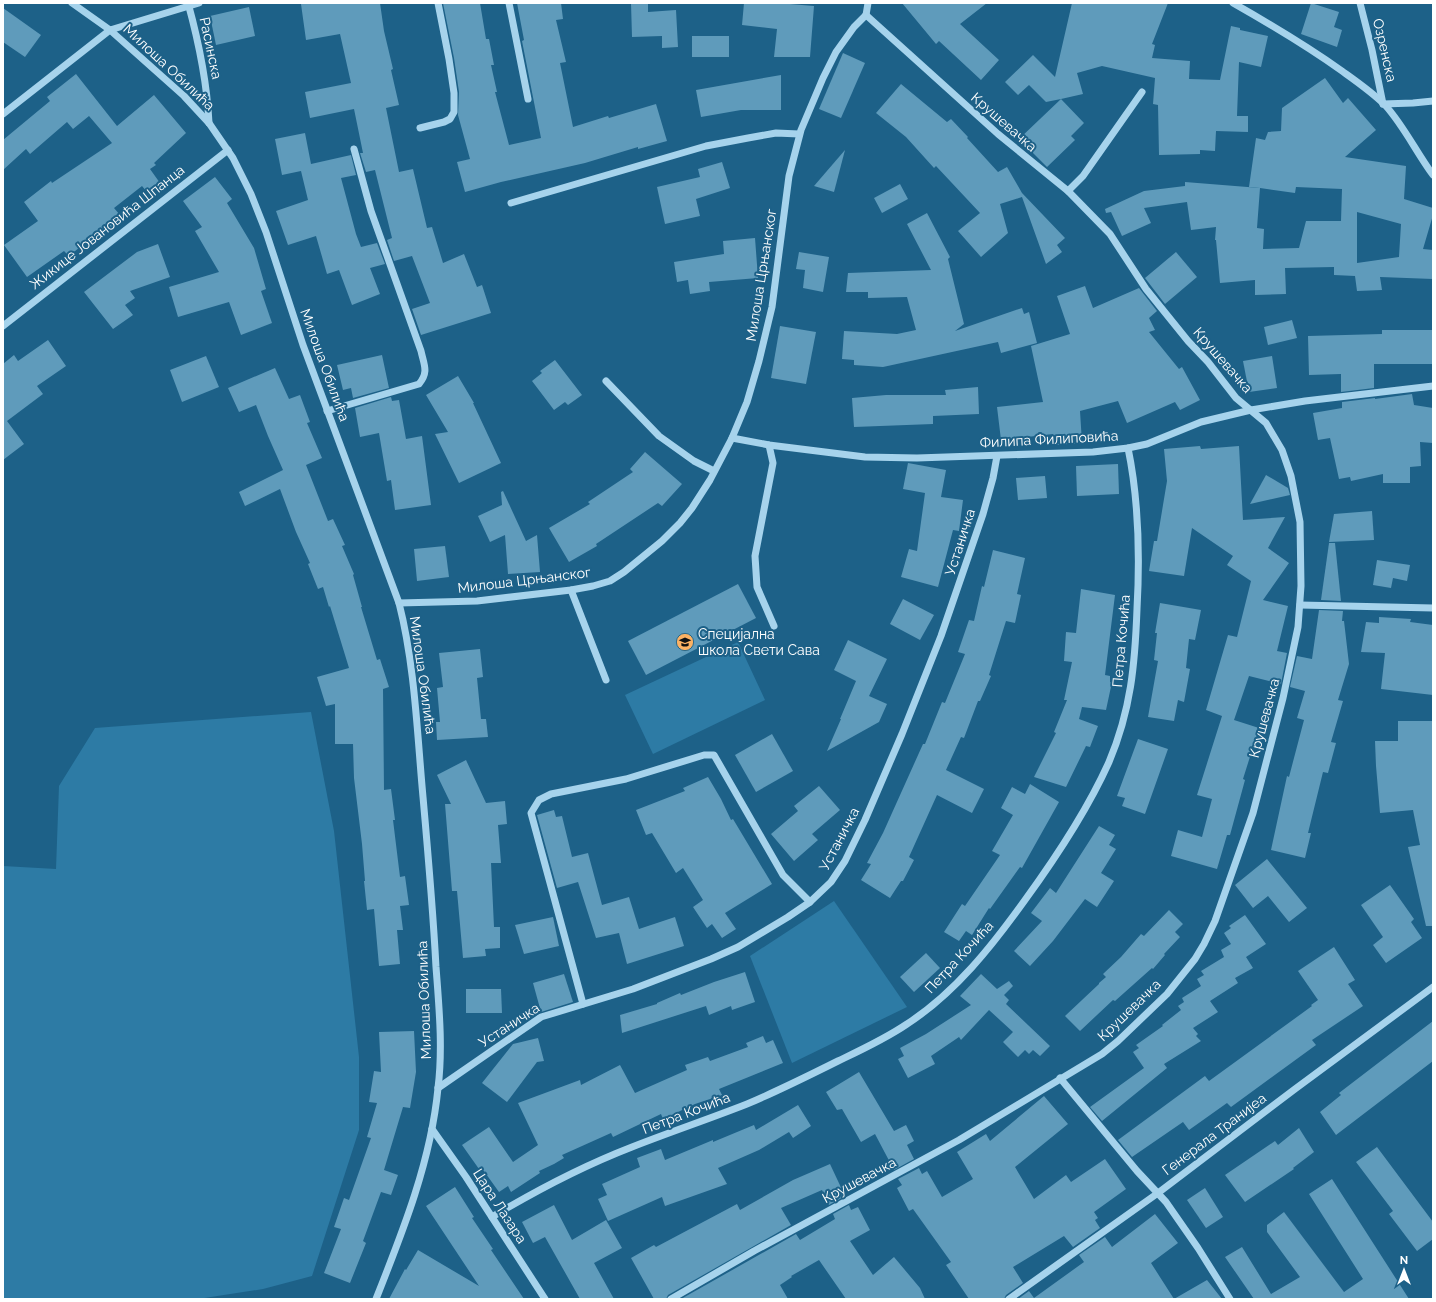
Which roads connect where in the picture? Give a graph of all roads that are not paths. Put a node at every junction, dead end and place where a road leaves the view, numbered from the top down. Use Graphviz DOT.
graph roads {
  1 [pos="72,3"];
  2 [pos="199,3"];
  3 [pos="438,3"];
  4 [pos="509,3"];
  5 [pos="868,3"];
  6 [pos="1233,3"];
  7 [pos="1360,3"];
  8 [pos="188,5"];
  9 [pos="866,15"];
  10 [pos="110,30"];
  11 [pos="1142,92"];
  12 [pos="528,99"];
  13 [pos="1433,100"];
  14 [pos="1383,104"];
  15 [pos="3,114"];
  16 [pos="209,123"];
  17 [pos="420,128"];
  18 [pos="800,134"];
  19 [pos="354,148"];
  20 [pos="228,150"];
  21 [pos="1433,175"];
  22 [pos="1068,191"];
  23 [pos="511,203"];
  24 [pos="3,326"];
  25 [pos="606,381"];
  26 [pos="1433,386"];
  27 [pos="1251,410"];
  28 [pos="327,411"];
  29 [pos="732,438"];
  30 [pos="769,445"];
  31 [pos="1128,448"];
  32 [pos="997,456"];
  33 [pos="714,471"];
  34 [pos="571,590"];
  35 [pos="399,603"];
  36 [pos="1300,605"];
  37 [pos="1433,608"];
  38 [pos="774,626"];
  39 [pos="606,680"];
  40 [pos="810,902"];
  41 [pos="1433,987"];
  42 [pos="583,1004"];
  43 [pos="1060,1078"];
  44 [pos="438,1088"];
  45 [pos="432,1129"];
  46 [pos="1158,1193"];
  47 [pos="492,1217"];
  48 [pos="376,1299"];
  49 [pos="545,1299"];
  50 [pos="671,1299"];
  51 [pos="1009,1299"];
  52 [pos="1230,1299"];
  1 -- 10 [label="street, Милоша Обилића"];
  2 -- 8 [label="street"];
  3 -- 17 [label="street"];
  4 -- 12 [label="street"];
  5 -- 9 [label="street"];
  6 -- 14 [label="street"];
  7 -- 14 [label="street, Озренска"];
  8 -- 10 [label="street"];
  8 -- 16 [label="street, Расинска"];
  9 -- 18 [label="street, Милоша Црњанског"];
  9 -- 22 [label="street, Крушевачка"];
  10 -- 15 [label="street"];
  10 -- 16 [label="street, Милоша Обилића"];
  11 -- 22 [label="street"];
  13 -- 14 [label="street"];
  14 -- 21 [label="street"];
  16 -- 20 [label="street, Милоша Обилића"];
  18 -- 23 [label="street"];
  18 -- 29 [label="street, Милоша Црњанског"];
  19 -- 28 [label="street"];
  20 -- 24 [label="street, Жикице Јовановића Шпанца"];
  20 -- 28 [label="street, Милоша Обилића"];
  22 -- 27 [label="street, Крушевачка"];
  25 -- 33 [label="street"];
  26 -- 27 [label="street, Филипа Филиповића"];
  27 -- 31 [label="street, Филипа Филиповића"];
  27 -- 36 [label="street, Крушевачка"];
  28 -- 35 [label="street, Милоша Обилића"];
  29 -- 30 [label="street, Филипа Филиповића"];
  29 -- 33 [label="street, Милоша Црњанског"];
  30 -- 32 [label="street, Филипа Филиповића"];
  30 -- 38 [label="street"];
  31 -- 32 [label="street, Филипа Филиповића"];
  31 -- 47 [label="street, Петра Кочића"];
  32 -- 40 [label="street, Устаничка"];
  33 -- 34 [label="street, Милоша Црњанског"];
  34 -- 35 [label="street, Милоша Црњанског"];
  34 -- 39 [label="street"];
  35 -- 44 [label="street, Милоша Обилића"];
  36 -- 37 [label="street"];
  36 -- 43 [label="street, Крушевачка"];
  40 -- 42 [label="street, Устаничка"];
  40 -- 42 [label="street"];
  41 -- 46 [label="street, Генерала Транијеа"];
  42 -- 44 [label="street, Устаничка"];
  43 -- 46 [label="street"];
  43 -- 50 [label="street, Крушевачка"];
  44 -- 45 [label="street, Милоша Обилића"];
  45 -- 47 [label="street, Цара Лазара"];
  45 -- 48 [label="street, Милоша Обилића"];
  46 -- 51 [label="street, Генерала Транијеа"];
  46 -- 52 [label="street"];
  47 -- 49 [label="street, Цара Лазара"];
}
